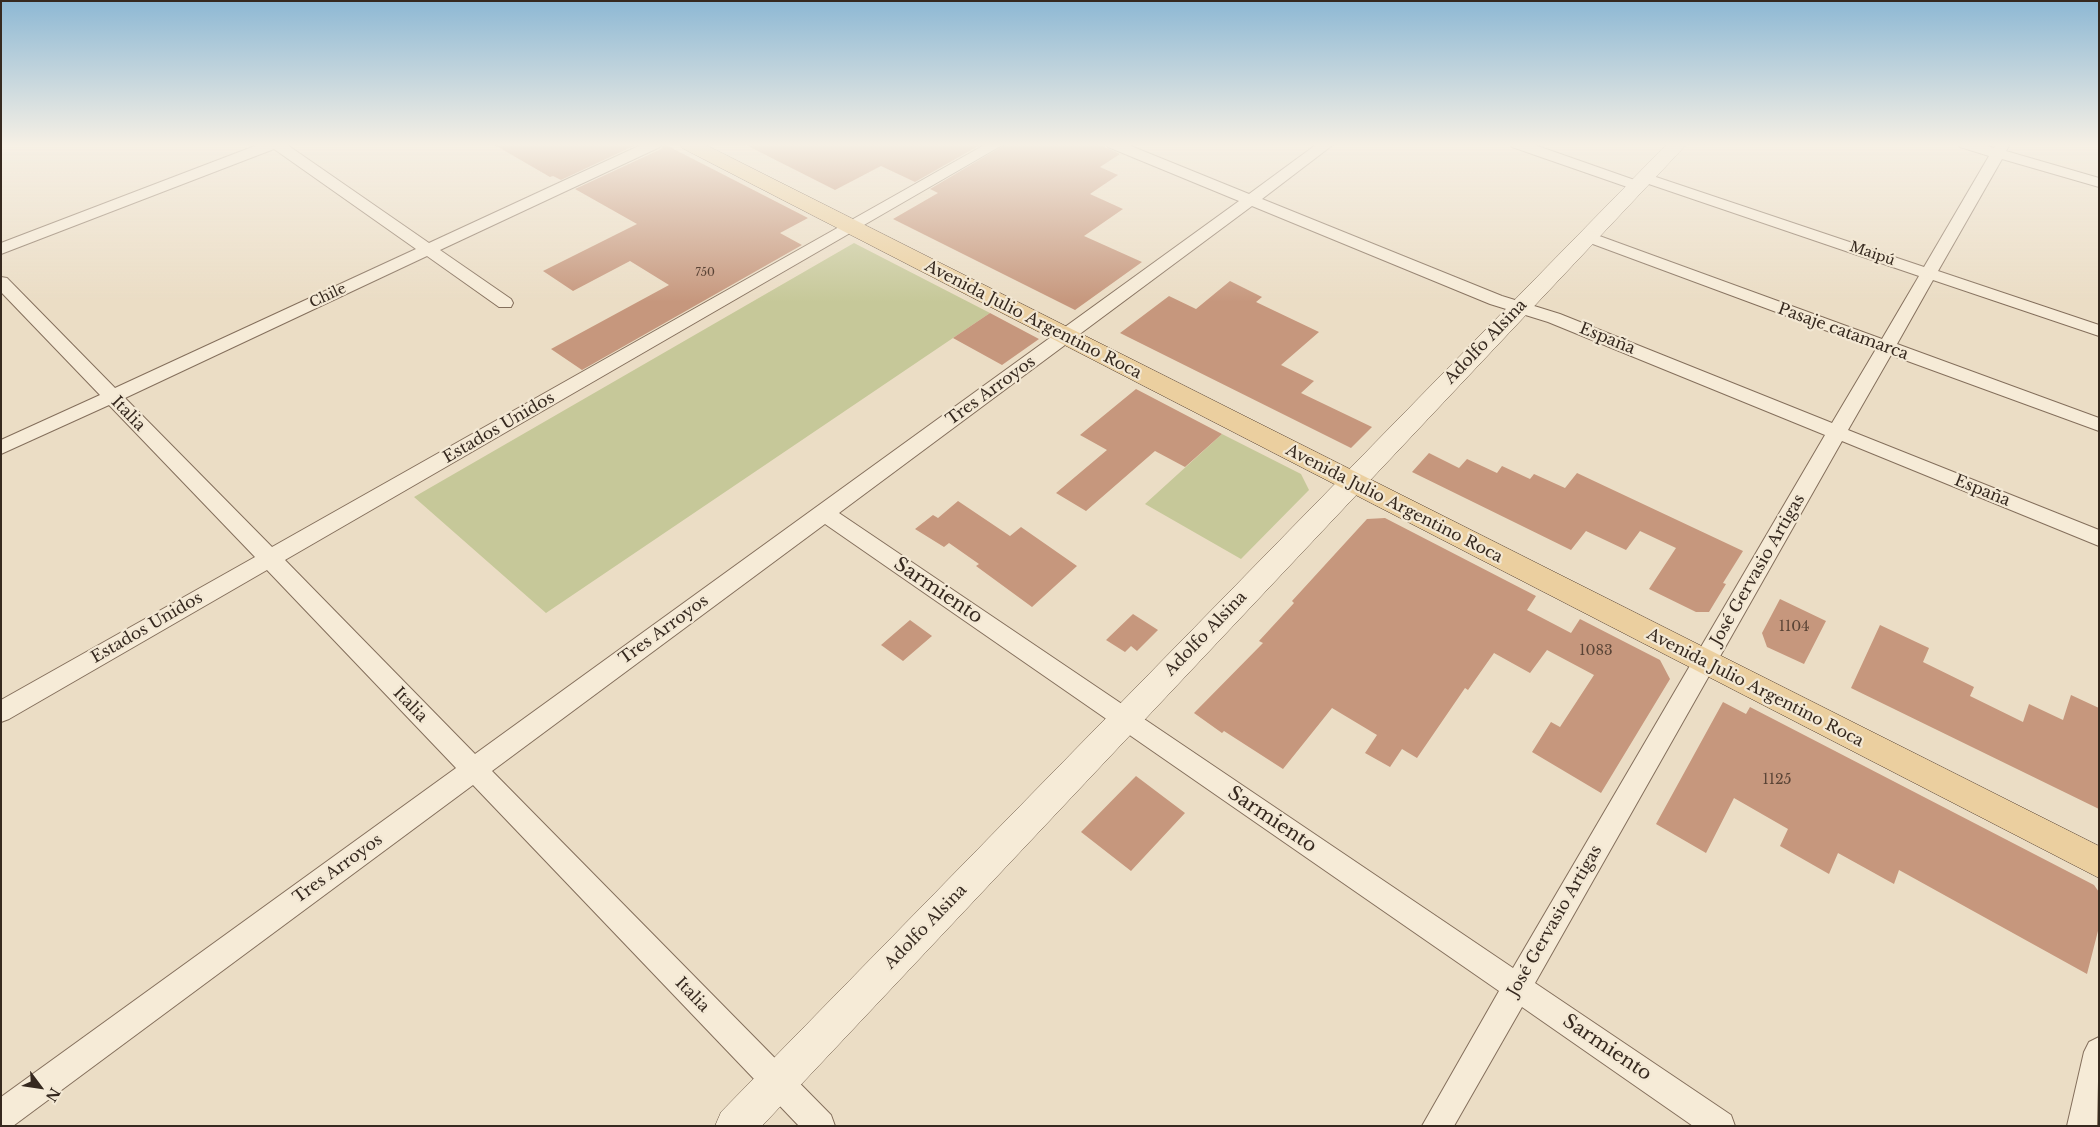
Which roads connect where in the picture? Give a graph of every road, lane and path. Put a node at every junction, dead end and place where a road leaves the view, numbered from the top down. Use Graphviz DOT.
graph roads {
  1 [pos="138,197"];
  2 [pos="352,197"];
  3 [pos="542,197"];
  4 [pos="802,197"];
  5 [pos="810,197"];
  6 [pos="904,197"];
  7 [pos="1243,197"];
  8 [pos="1256,197"];
  9 [pos="1627,197"];
  10 [pos="1687,197"];
  11 [pos="1973,197"];
  12 [pos="1251,200"];
  13 [pos="858,223"];
  14 [pos="1588,237"];
  15 [pos="1,249"];
  16 [pos="429,249"];
  17 [pos="1929,274"];
  18 [pos="1,282"];
  19 [pos="505,303"];
  20 [pos="1520,308"];
  21 [pos="2099,331"];
  22 [pos="1071,332"];
  23 [pos="1886,348"];
  24 [pos="112,397"];
  25 [pos="2099,425"];
  26 [pos="1837,432"];
  27 [pos="1,448"];
  28 [pos="1357,477"];
  29 [pos="824,513"];
  30 [pos="2099,538"];
  31 [pos="269,559"];
  32 [pos="1709,655"];
  33 [pos="1,712"];
  34 [pos="1125,719"];
  35 [pos="473,770"];
  36 [pos="2099,842"];
  37 [pos="2099,863"];
  38 [pos="1517,987"];
  39 [pos="2099,1052"];
  40 [pos="776,1083"];
  41 [pos="1,1116"];
  42 [pos="735,1126"];
  43 [pos="820,1126"];
  44 [pos="1436,1126"];
  45 [pos="1720,1126"];
  46 [pos="2082,1126"];
  1 -- 15 [label="street"];
  2 -- 16 [label="street"];
  3 -- 16 [label="street, Chile"];
  4 -- 13 [label="main road, Avenida Julio Argentino Roca"];
  5 -- 13 [label="main road, Avenida Julio Argentino Roca"];
  6 -- 13 [label="street, Estados Unidos"];
  7 -- 12 [label="street, España"];
  8 -- 12 [label="street, Tres Arroyos"];
  9 -- 14 [label="main road, Adolfo Alsina"];
  10 -- 17 [label="street, Maipú"];
  11 -- 17 [label="street, José Gervasio Artigas"];
  12 -- 20 [label="street, España"];
  12 -- 22 [label="street, Tres Arroyos"];
  13 -- 22 [label="main road, Avenida Julio Argentino Roca"];
  13 -- 31 [label="street, Estados Unidos"];
  14 -- 20 [label="main road, Adolfo Alsina"];
  14 -- 23 [label="street, Pasaje catamarca"];
  16 -- 19 [label="street"];
  16 -- 24 [label="street, Chile"];
  17 -- 21 [label="street, Maipú"];
  17 -- 23 [label="street, José Gervasio Artigas"];
  18 -- 24 [label="street, Italia"];
  20 -- 26 [label="street, España"];
  20 -- 28 [label="main road, Adolfo Alsina"];
  22 -- 28 [label="main road, Avenida Julio Argentino Roca"];
  22 -- 29 [label="street, Tres Arroyos"];
  23 -- 25 [label="street, Pasaje catamarca"];
  23 -- 26 [label="street, José Gervasio Artigas"];
  24 -- 27 [label="street, Chile"];
  24 -- 31 [label="street, Italia"];
  26 -- 30 [label="street, España"];
  26 -- 32 [label="street, José Gervasio Artigas"];
  28 -- 32 [label="main road, Avenida Julio Argentino Roca"];
  28 -- 34 [label="main road, Adolfo Alsina"];
  29 -- 34 [label="street, Sarmiento"];
  29 -- 35 [label="street, Tres Arroyos"];
  31 -- 33 [label="street, Estados Unidos"];
  31 -- 35 [label="street, Italia"];
  32 -- 36 [label="main road, Avenida Julio Argentino Roca"];
  32 -- 37 [label="main road, Avenida Julio Argentino Roca"];
  32 -- 38 [label="street, José Gervasio Artigas"];
  34 -- 38 [label="street, Sarmiento"];
  34 -- 40 [label="main road, Adolfo Alsina"];
  35 -- 40 [label="street, Italia"];
  35 -- 41 [label="street, Tres Arroyos"];
  38 -- 44 [label="street, José Gervasio Artigas"];
  38 -- 45 [label="street, Sarmiento"];
  39 -- 46 [label="street"];
  40 -- 42 [label="main road, Adolfo Alsina"];
  40 -- 43 [label="street, Italia"];
}
